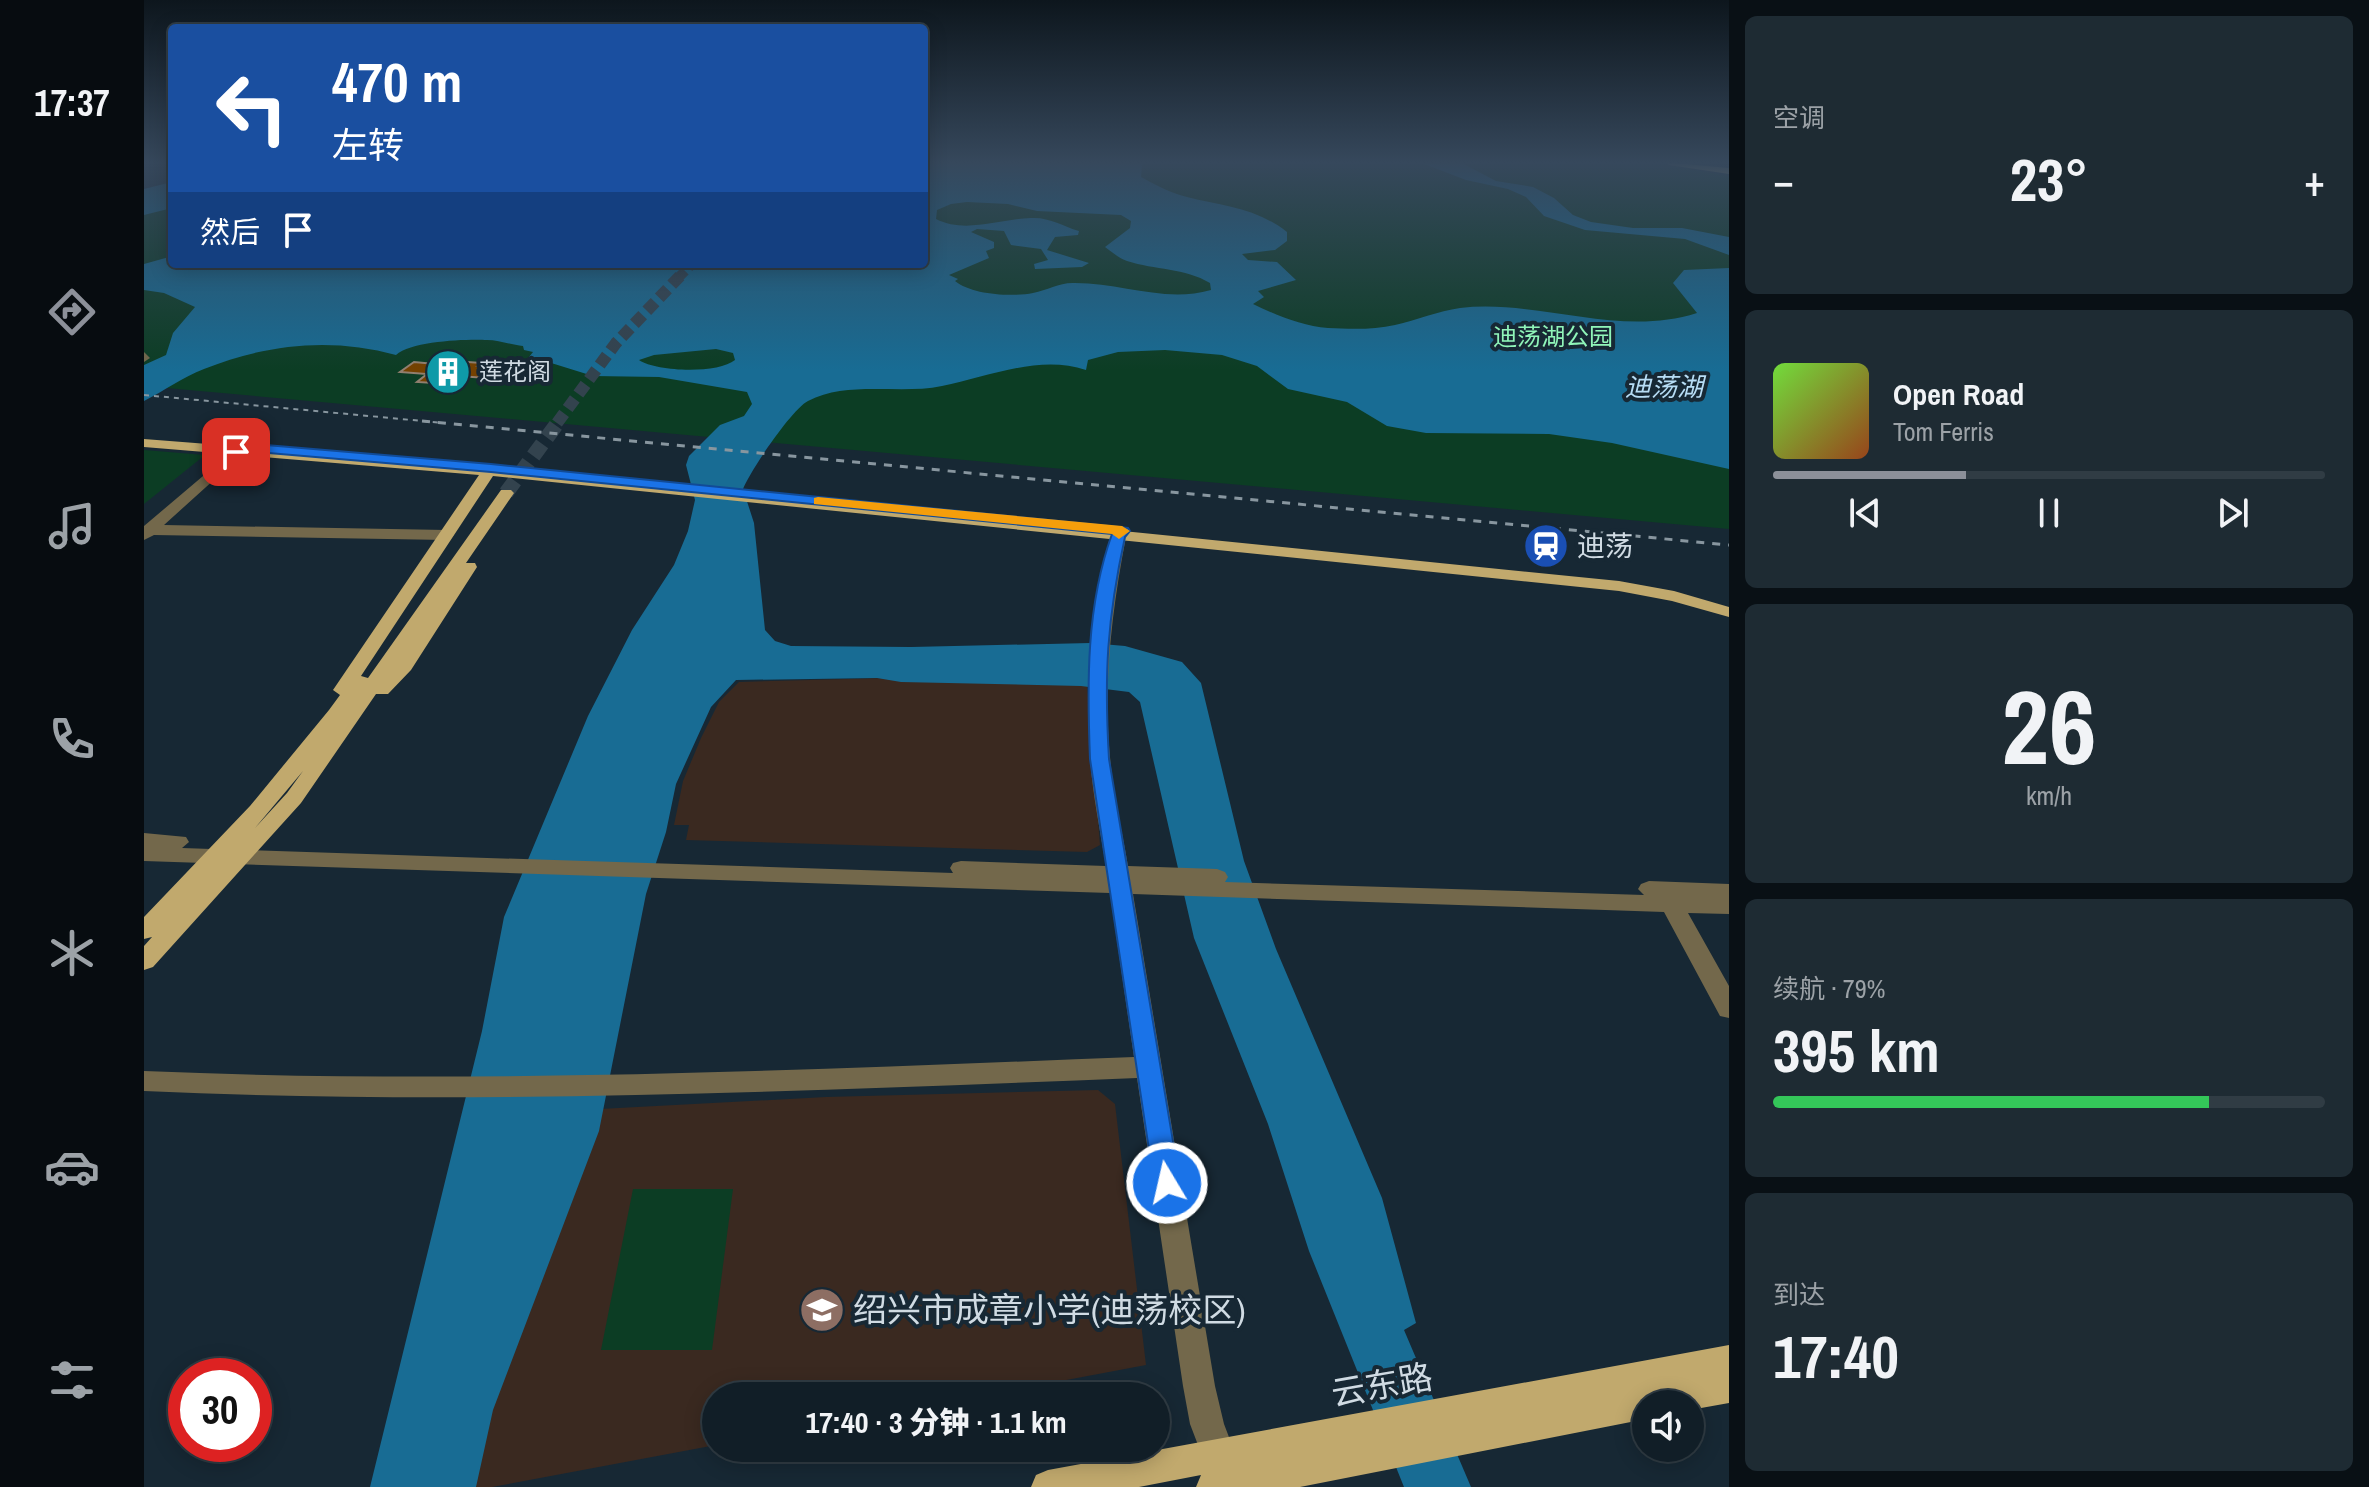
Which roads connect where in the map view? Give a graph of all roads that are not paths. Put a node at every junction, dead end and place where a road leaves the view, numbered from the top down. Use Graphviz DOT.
graph roads {
  1 [pos="144,441"];
  2 [pos="239,450"];
  3 [pos="531,474"];
  4 [pos="495,481"];
  5 [pos="147,532"];
  6 [pos="1120,533"];
  7 [pos="446,535"];
  8 [pos="1729,609"];
  9 [pos="358,707"];
  10 [pos="330,721"];
  11 [pos="144,840"];
  12 [pos="233,850"];
  13 [pos="144,854"];
  14 [pos="1120,881"];
  15 [pos="1729,892"];
  16 [pos="1668,897"];
  17 [pos="1729,906"];
  18 [pos="144,931"];
  19 [pos="144,961"];
  20 [pos="1729,1009"];
  21 [pos="1148,1067"];
  22 [pos="144,1081"];
  23 [pos="1729,1360"];
  24 [pos="1729,1387"];
  25 [pos="1462,1425"];
  26 [pos="1223,1478"];
  27 [pos="1048,1487"];
  1 -- 2 [label="main road"];
  2 -- 4 [label="main road"];
  2 -- 5 [label="street"];
  3 -- 4 [label="main road"];
  3 -- 6 [label="main road"];
  3 -- 9 [label="main road"];
  4 -- 7 [label="main road"];
  4 -- 9 [label="main road"];
  4 -- 10 [label="main road"];
  5 -- 7 [label="street"];
  6 -- 8 [label="main road"];
  6 -- 14 [label="street"];
  7 -- 10 [label="main road"];
  9 -- 12 [label="main road"];
  10 -- 12 [label="main road"];
  11 -- 12 [label="street"];
  12 -- 13 [label="street"];
  12 -- 14 [label="street"];
  12 -- 18 [label="main road"];
  12 -- 19 [label="main road"];
  14 -- 16 [label="street"];
  14 -- 21 [label="street"];
  15 -- 16 [label="street"];
  16 -- 17 [label="street"];
  16 -- 20 [label="street"];
  21 -- 22 [label="street"];
  21 -- 26 [label="street"];
  23 -- 25 [label="main road, 云东路"];
  24 -- 25 [label="main road, 云东路"];
  25 -- 26 [label="main road, 云东路"];
  26 -- 27 [label="main road, 云东路"];
}
